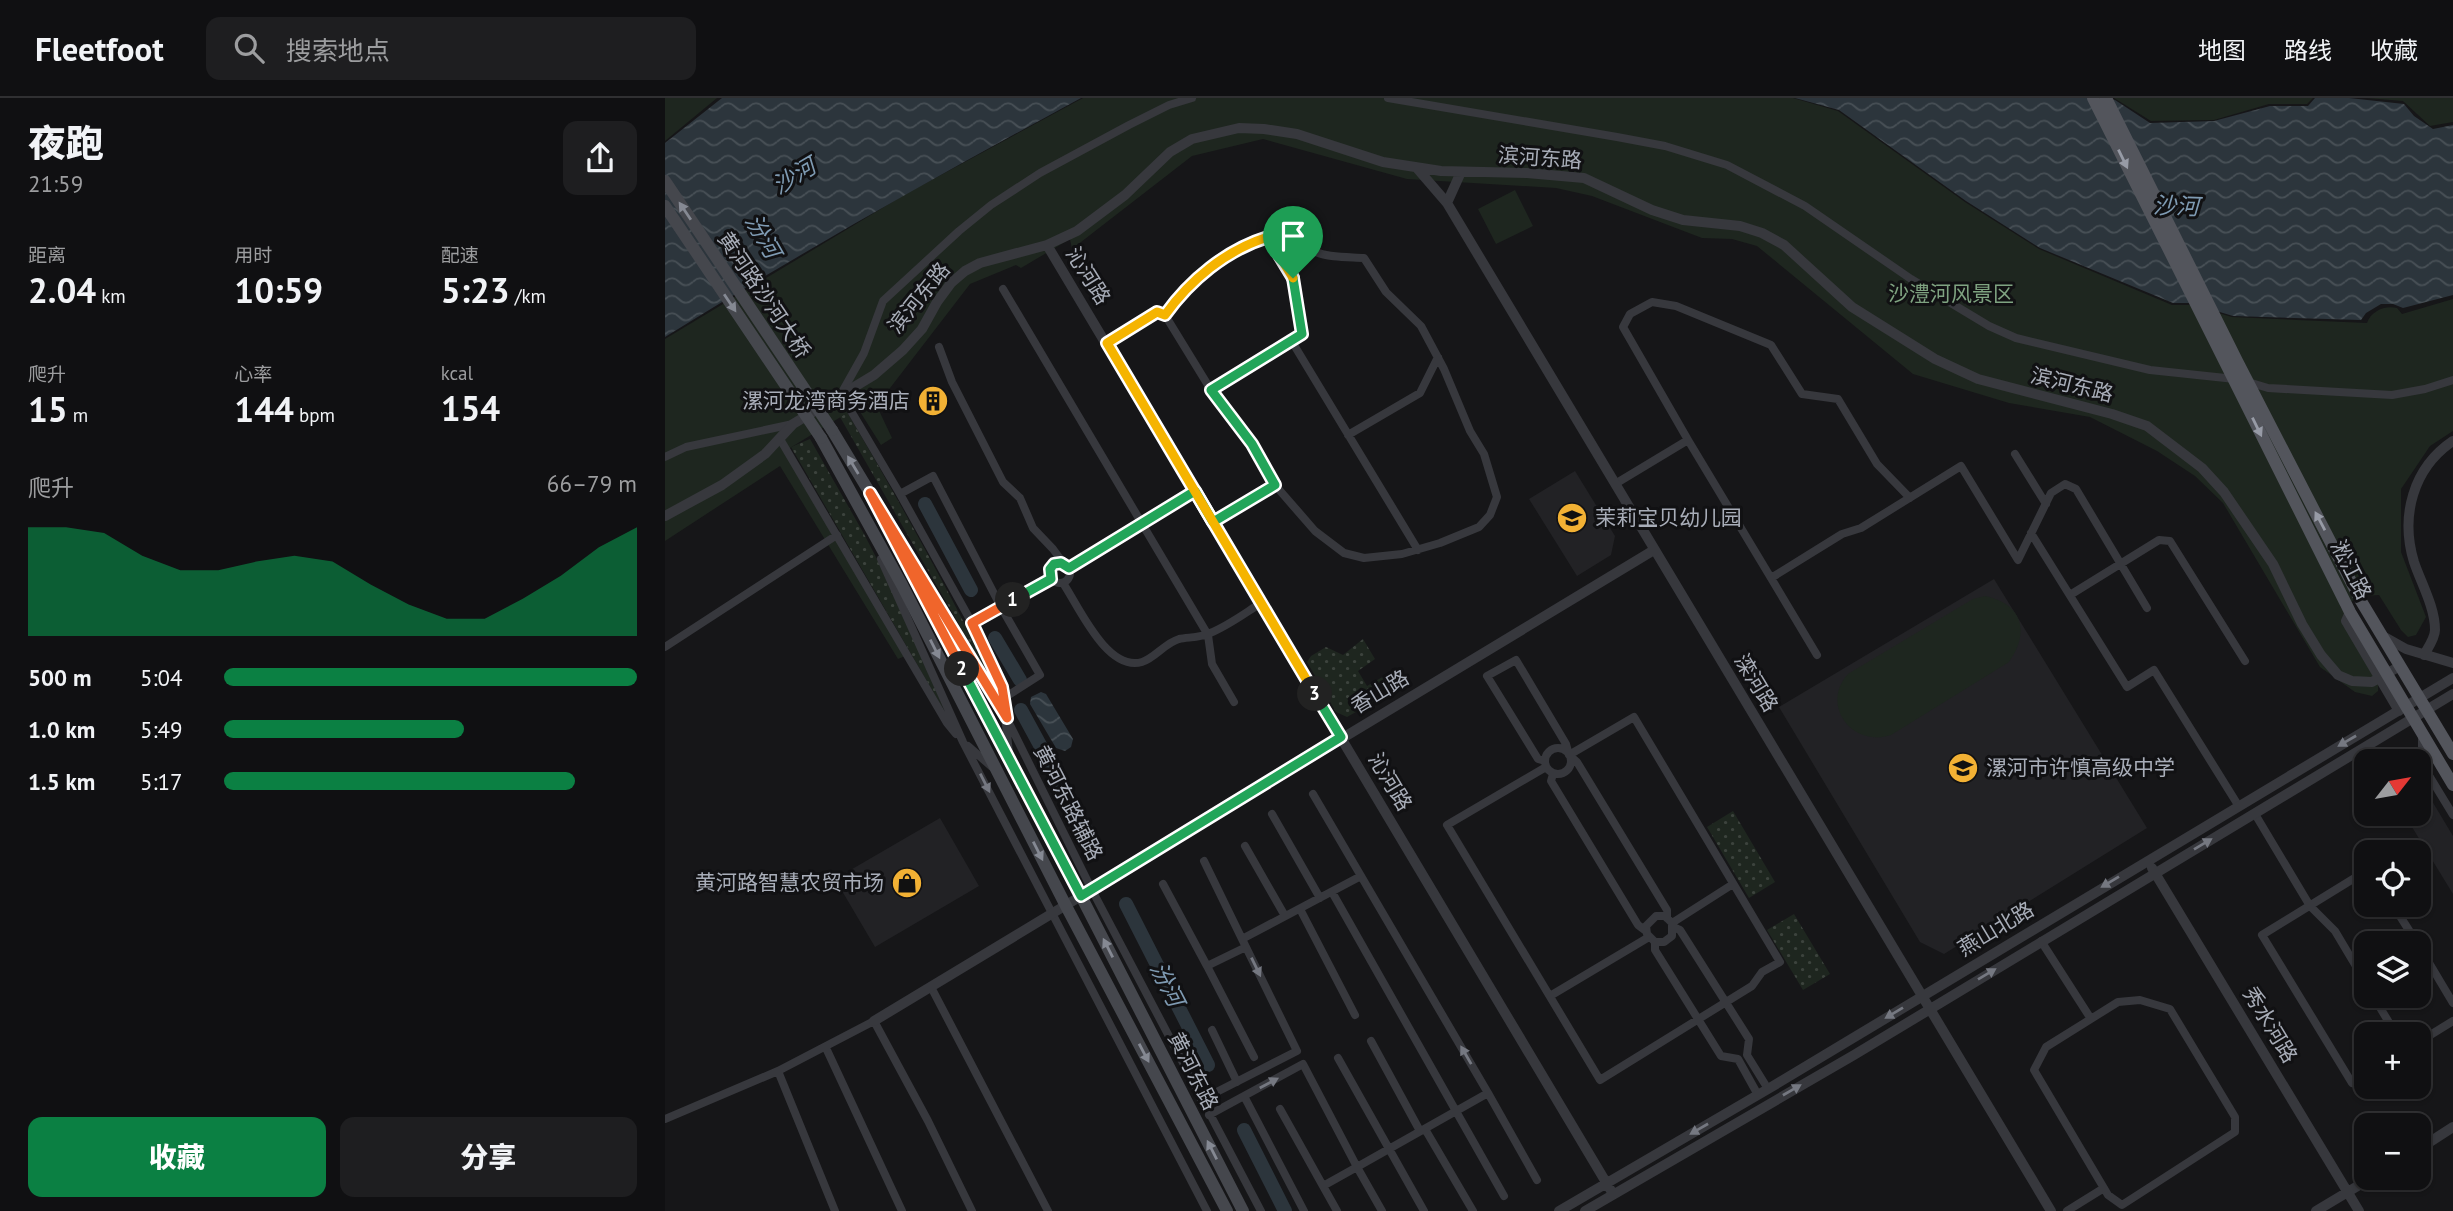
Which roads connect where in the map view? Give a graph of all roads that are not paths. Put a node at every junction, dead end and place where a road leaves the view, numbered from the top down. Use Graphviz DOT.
graph roads {
  1 [pos="1192,98"];
  2 [pos="1388,98"];
  3 [pos="2093,98"];
  4 [pos="2106,98"];
  5 [pos="1416,167"];
  6 [pos="1461,172"];
  7 [pos="665,181"];
  8 [pos="1447,203"];
  9 [pos="665,206"];
  10 [pos="1268,237"];
  11 [pos="1047,245"];
  12 [pos="1003,289"];
  13 [pos="1165,315"];
  14 [pos="1291,340"];
  15 [pos="1107,343"];
  16 [pos="939,347"];
  17 [pos="1438,357"];
  18 [pos="2232,364"];
  19 [pos="2233,379"];
  20 [pos="2453,380"];
  21 [pos="2247,381"];
  22 [pos="1211,390"];
  23 [pos="841,394"];
  24 [pos="793,424"];
  25 [pos="826,434"];
  26 [pos="1348,435"];
  27 [pos="780,439"];
  28 [pos="1688,440"];
  29 [pos="2453,441"];
  30 [pos="2015,454"];
  31 [pos="665,457"];
  32 [pos="1615,484"];
  33 [pos="1275,485"];
  34 [pos="1195,491"];
  35 [pos="870,493"];
  36 [pos="900,494"];
  37 [pos="1910,498"];
  38 [pos="855,499"];
  39 [pos="2046,504"];
  40 [pos="665,516"];
  41 [pos="1213,522"];
  42 [pos="1142,523"];
  43 [pos="2031,533"];
  44 [pos="837,535"];
  45 [pos="1418,550"];
  46 [pos="1654,550"];
  47 [pos="2121,564"];
  48 [pos="1066,566"];
  49 [pos="1771,578"];
  50 [pos="1051,579"];
  51 [pos="1063,583"];
  52 [pos="2070,595"];
  53 [pos="1261,603"];
  54 [pos="1001,607"];
  55 [pos="2147,608"];
  56 [pos="972,623"];
  57 [pos="1208,635"];
  58 [pos="2381,635"];
  59 [pos="665,647"];
  60 [pos="1817,655"];
  61 [pos="2424,655"];
  62 [pos="2245,661"];
  63 [pos="2453,663"];
  64 [pos="2400,666"];
  65 [pos="2383,676"];
  66 [pos="2453,678"];
  67 [pos="2453,694"];
  68 [pos="1004,698"];
  69 [pos="1234,702"];
  70 [pos="2423,704"];
  71 [pos="2406,712"];
  72 [pos="1007,718"];
  73 [pos="2422,733"];
  74 [pos="1341,737"];
  75 [pos="963,741"];
  76 [pos="2453,754"];
  77 [pos="1569,755"];
  78 [pos="1010,763"];
  79 [pos="1548,767"];
  80 [pos="997,771"];
  81 [pos="2453,785"];
  82 [pos="1313,794"];
  83 [pos="2238,805"];
  84 [pos="1272,814"];
  85 [pos="2255,814"];
  86 [pos="2453,815"];
  87 [pos="1245,846"];
  88 [pos="2147,860"];
  89 [pos="1204,861"];
  90 [pos="2155,873"];
  91 [pos="1361,876"];
  92 [pos="2354,878"];
  93 [pos="1163,884"];
  94 [pos="1733,884"];
  95 [pos="1332,892"];
  96 [pos="1087,893"];
  97 [pos="1320,898"];
  98 [pos="1066,906"];
  99 [pos="2310,906"];
  100 [pos="1300,909"];
  101 [pos="1052,914"];
  102 [pos="1285,916"];
  103 [pos="1671,923"];
  104 [pos="1650,937"];
  105 [pos="2041,941"];
  106 [pos="1244,943"];
  107 [pos="2354,963"];
  108 [pos="1207,966"];
  109 [pos="2431,967"];
  110 [pos="931,987"];
  111 [pos="1549,996"];
  112 [pos="1921,997"];
  113 [pos="1726,1002"];
  114 [pos="2453,1003"];
  115 [pos="1929,1009"];
  116 [pos="1355,1015"];
  117 [pos="1698,1019"];
  118 [pos="2091,1019"];
  119 [pos="874,1021"];
  120 [pos="2453,1021"];
  121 [pos="1212,1030"];
  122 [pos="2431,1035"];
  123 [pos="1371,1041"];
  124 [pos="827,1048"];
  125 [pos="1254,1057"];
  126 [pos="1338,1058"];
  127 [pos="778,1071"];
  128 [pos="1237,1082"];
  129 [pos="2354,1082"];
  130 [pos="1763,1092"];
  131 [pos="1488,1093"];
  132 [pos="1244,1096"];
  133 [pos="1201,1100"];
  134 [pos="1280,1109"];
  135 [pos="1456,1110"];
  136 [pos="1209,1115"];
  137 [pos="665,1119"];
  138 [pos="2453,1127"];
  139 [pos="1422,1130"];
  140 [pos="2431,1141"];
  141 [pos="1388,1150"];
  142 [pos="1357,1167"];
  143 [pos="1537,1180"];
  144 [pos="1606,1182"];
  145 [pos="1323,1186"];
  146 [pos="2104,1188"];
  147 [pos="2354,1188"];
  148 [pos="2348,1192"];
  149 [pos="1613,1194"];
  150 [pos="1504,1196"];
  151 [pos="835,1211"];
  152 [pos="902,1211"];
  153 [pos="972,1211"];
  154 [pos="1048,1211"];
  155 [pos="1207,1211"];
  156 [pos="1227,1211"];
  157 [pos="1243,1211"];
  158 [pos="1261,1211"];
  159 [pos="1304,1211"];
  160 [pos="1337,1211"];
  161 [pos="1382,1211"];
  162 [pos="1424,1211"];
  163 [pos="1473,1211"];
  164 [pos="1559,1211"];
  165 [pos="1585,1211"];
  166 [pos="2051,1211"];
  167 [pos="2067,1211"];
  168 [pos="2316,1211"];
  169 [pos="2359,1211"];
  1 -- 23 [label="street"];
  2 -- 19 [label="street"];
  3 -- 18 [label="main road, one-way"];
  4 -- 18 [label="main road"];
  5 -- 6 [label="street, 滨河东路"];
  5 -- 8 [label="street, 滦河路"];
  5 -- 11 [label="street, 滨河东路"];
  6 -- 8 [label="street"];
  6 -- 65 [label="street, 滨河东路"];
  25 -- 7 [label="main road, 黄河路沙河大桥, one-way, bridge"];
  8 -- 32 [label="street, 滦河路"];
  9 -- 25 [label="main road, 黄河路沙河大桥, one-way, bridge"];
  10 -- 13 [label="street"];
  10 -- 14 [label="street"];
  10 -- 17 [label="street"];
  11 -- 15 [label="street, 沁河路"];
  11 -- 23 [label="street, 滨河东路"];
  12 -- 42 [label="street"];
  13 -- 15 [label="street"];
  13 -- 22 [label="street"];
  14 -- 22 [label="street"];
  14 -- 26 [label="street"];
  15 -- 34 [label="street, 沁河路"];
  16 -- 48 [label="street"];
  17 -- 26 [label="street"];
  17 -- 45 [label="street"];
  18 -- 19 [label="main road, 淞江路"];
  18 -- 21 [label="main road, 淞江路"];
  19 -- 21 [label="street"];
  19 -- 65 [label="main road, 淞江路, one-way"];
  20 -- 21 [label="street"];
  58 -- 21 [label="main road, 淞江路, one-way"];
  22 -- 33 [label="street"];
  23 -- 24 [label="street, 滨河东路"];
  23 -- 36 [label="street"];
  24 -- 27 [label="street, 滨河东路"];
  24 -- 31 [label="street"];
  35 -- 25 [label="main road, 黄河东路, one-way"];
  25 -- 38 [label="main road, 黄河东路"];
  26 -- 45 [label="street"];
  27 -- 40 [label="street, 滨河东路"];
  27 -- 44 [label="street"];
  28 -- 32 [label="street"];
  28 -- 37 [label="street"];
  28 -- 49 [label="street"];
  29 -- 61 [label="street"];
  30 -- 39 [label="street"];
  32 -- 46 [label="street, 滦河路"];
  33 -- 41 [label="street"];
  33 -- 45 [label="street"];
  34 -- 41 [label="street, 沁河路"];
  34 -- 42 [label="street"];
  35 -- 72 [label="street, 黄河东路辅路"];
  35 -- 78 [label="main road, 黄河东路"];
  36 -- 54 [label="street"];
  36 -- 56 [label="street"];
  37 -- 43 [label="street"];
  37 -- 49 [label="street"];
  38 -- 75 [label="street"];
  38 -- 80 [label="main road, 黄河东路, one-way"];
  39 -- 43 [label="street"];
  39 -- 47 [label="street"];
  41 -- 53 [label="street, 沁河路"];
  42 -- 48 [label="street"];
  42 -- 57 [label="street"];
  43 -- 52 [label="street"];
  44 -- 59 [label="street"];
  44 -- 75 [label="street"];
  46 -- 74 [label="street, 香山路"];
  46 -- 112 [label="street, 滦河路"];
  47 -- 52 [label="street"];
  47 -- 55 [label="street"];
  47 -- 62 [label="street"];
  48 -- 50 [label="street"];
  48 -- 51 [label="street"];
  49 -- 60 [label="street"];
  50 -- 51 [label="street"];
  50 -- 54 [label="street"];
  51 -- 57 [label="street"];
  52 -- 83 [label="street"];
  53 -- 57 [label="street"];
  53 -- 74 [label="street, 沁河路"];
  54 -- 56 [label="street"];
  54 -- 68 [label="street"];
  56 -- 68 [label="street"];
  57 -- 69 [label="street"];
  58 -- 61 [label="street"];
  58 -- 64 [label="main road, 淞江路"];
  61 -- 63 [label="street"];
  64 -- 65 [label="street"];
  64 -- 70 [label="main road, 淞江路"];
  65 -- 71 [label="main road, 淞江路"];
  66 -- 70 [label="street, 燕山北路"];
  67 -- 70 [label="street, 燕山北路"];
  68 -- 72 [label="street"];
  70 -- 71 [label="street, 燕山北路"];
  70 -- 76 [label="main road, 淞江路"];
  71 -- 73 [label="main road, 淞江路"];
  71 -- 83 [label="street, 燕山北路, one-way"];
  71 -- 85 [label="street, 燕山北路"];
  72 -- 78 [label="street"];
  72 -- 96 [label="street, 黄河东路辅路"];
  73 -- 81 [label="main road, 淞江路"];
  73 -- 86 [label="street"];
  74 -- 96 [label="street, 香山路"];
  74 -- 144 [label="street, 沁河路"];
  75 -- 80 [label="street"];
  75 -- 101 [label="street, one-way"];
  77 -- 79 [label="street"];
  77 -- 79 [label="street"];
  77 -- 79 [label="street"];
  77 -- 94 [label="street"];
  77 -- 103 [label="street"];
  78 -- 96 [label="main road, 黄河东路"];
  79 -- 104 [label="street"];
  79 -- 111 [label="street"];
  80 -- 98 [label="main road, 黄河东路, one-way"];
  82 -- 91 [label="street"];
  83 -- 88 [label="street, 燕山北路"];
  84 -- 97 [label="street"];
  90 -- 85 [label="street, 燕山北路, one-way"];
  85 -- 99 [label="street"];
  87 -- 102 [label="street"];
  88 -- 90 [label="street, 秀水河路"];
  88 -- 112 [label="street, 燕山北路, one-way"];
  89 -- 106 [label="street"];
  90 -- 105 [label="street, 燕山北路"];
  90 -- 148 [label="street, 秀水河路"];
  91 -- 95 [label="street"];
  131 -- 91 [label="street, one-way"];
  92 -- 99 [label="street"];
  93 -- 108 [label="street"];
  94 -- 103 [label="street"];
  94 -- 113 [label="street"];
  95 -- 97 [label="street"];
  95 -- 135 [label="street"];
  96 -- 98 [label="street, 香山路"];
  96 -- 133 [label="street, 黄河东路辅路"];
  157 -- 96 [label="main road, 黄河东路, one-way"];
  97 -- 100 [label="street"];
  98 -- 101 [label="street, 香山路"];
  98 -- 156 [label="main road, 黄河东路, one-way"];
  99 -- 107 [label="street"];
  99 -- 129 [label="street"];
  100 -- 102 [label="street"];
  100 -- 116 [label="street"];
  101 -- 110 [label="street, 香山路"];
  101 -- 155 [label="street"];
  102 -- 106 [label="street"];
  103 -- 104 [label="street"];
  103 -- 104 [label="street"];
  103 -- 113 [label="street"];
  104 -- 111 [label="street"];
  104 -- 117 [label="street"];
  115 -- 105 [label="street, 燕山北路, one-way"];
  105 -- 118 [label="street"];
  106 -- 108 [label="street"];
  106 -- 128 [label="street, one-way"];
  108 -- 125 [label="street"];
  109 -- 114 [label="street"];
  110 -- 119 [label="street, 香山路"];
  110 -- 154 [label="street"];
  111 -- 117 [label="street"];
  112 -- 115 [label="street, 滦河路"];
  112 -- 130 [label="street, 燕山北路, one-way"];
  113 -- 117 [label="street"];
  113 -- 130 [label="street"];
  149 -- 115 [label="street, 燕山北路, one-way"];
  115 -- 166 [label="street, 滦河路"];
  117 -- 130 [label="street"];
  118 -- 146 [label="street"];
  118 -- 146 [label="street"];
  119 -- 124 [label="street"];
  119 -- 153 [label="street"];
  120 -- 122 [label="street"];
  121 -- 128 [label="street"];
  123 -- 139 [label="street"];
  124 -- 127 [label="street"];
  124 -- 152 [label="street"];
  126 -- 141 [label="street"];
  127 -- 137 [label="street"];
  127 -- 151 [label="street"];
  128 -- 133 [label="street"];
  130 -- 144 [label="street, 燕山北路, one-way"];
  131 -- 135 [label="street"];
  131 -- 143 [label="street"];
  132 -- 136 [label="street"];
  132 -- 142 [label="street, one-way"];
  132 -- 159 [label="street"];
  133 -- 136 [label="street, 黄河东路辅路"];
  134 -- 145 [label="street"];
  135 -- 139 [label="street"];
  135 -- 150 [label="street"];
  136 -- 158 [label="street, 黄河东路辅路"];
  138 -- 140 [label="street"];
  139 -- 141 [label="street"];
  139 -- 163 [label="street"];
  141 -- 142 [label="street"];
  141 -- 162 [label="street"];
  142 -- 145 [label="street"];
  142 -- 161 [label="street"];
  144 -- 149 [label="street, 沁河路"];
  144 -- 164 [label="street, 燕山北路"];
  145 -- 160 [label="street"];
  146 -- 167 [label="street"];
  147 -- 148 [label="street"];
  148 -- 168 [label="street"];
  148 -- 169 [label="street, 秀水河路"];
  149 -- 165 [label="street, 燕山北路"];
}
